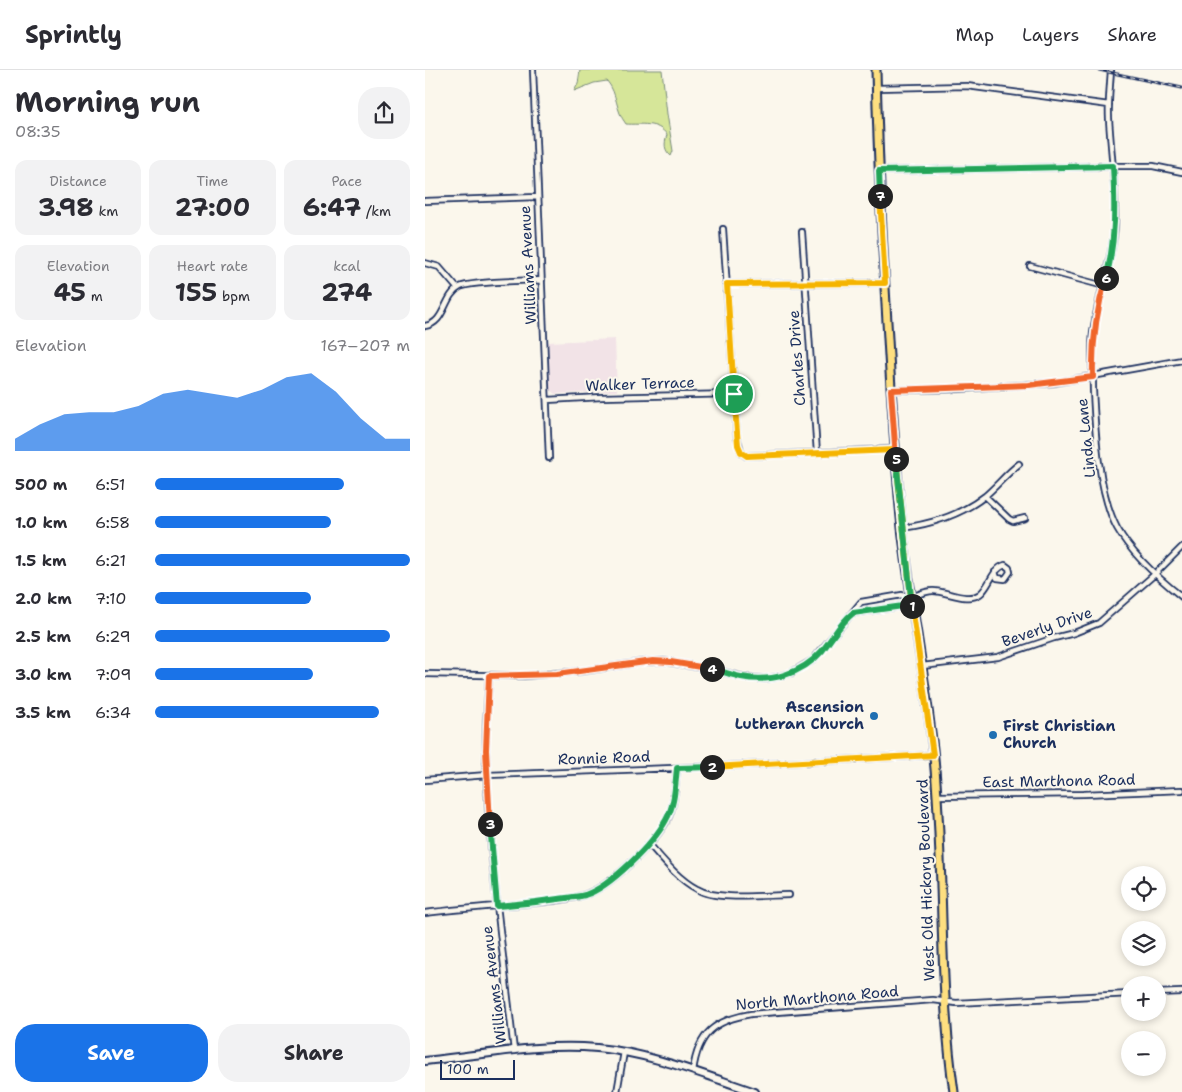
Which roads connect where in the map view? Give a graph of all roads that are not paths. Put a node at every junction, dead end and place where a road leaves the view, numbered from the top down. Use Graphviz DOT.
graph roads {
  1 [pos="533,70"];
  2 [pos="876,70"];
  3 [pos="1111,70"];
  4 [pos="877,88"];
  5 [pos="1109,105"];
  6 [pos="1113,166"];
  7 [pos="879,171"];
  8 [pos="1182,172"];
  9 [pos="537,197"];
  10 [pos="425,202"];
  11 [pos="723,229"];
  12 [pos="802,232"];
  13 [pos="425,263"];
  14 [pos="1031,266"];
  15 [pos="542,280"];
  16 [pos="805,283"];
  17 [pos="885,283"];
  18 [pos="727,284"];
  19 [pos="1104,286"];
  20 [pos="457,288"];
  21 [pos="425,326"];
  22 [pos="1182,360"];
  23 [pos="1093,377"];
  24 [pos="891,390"];
  25 [pos="734,394"];
  26 [pos="547,400"];
  27 [pos="895,450"];
  28 [pos="817,453"];
  29 [pos="549,458"];
  30 [pos="1019,464"];
  31 [pos="985,496"];
  32 [pos="1025,518"];
  33 [pos="902,528"];
  34 [pos="1182,547"];
  35 [pos="995,572"];
  36 [pos="1155,574"];
  37 [pos="1182,597"];
  38 [pos="909,598"];
  39 [pos="853,613"];
  40 [pos="922,666"];
  41 [pos="425,674"];
  42 [pos="489,676"];
  43 [pos="933,755"];
  44 [pos="677,768"];
  45 [pos="487,775"];
  46 [pos="425,780"];
  47 [pos="1182,790"];
  48 [pos="937,796"];
  49 [pos="649,844"];
  50 [pos="789,895"];
  51 [pos="497,906"];
  52 [pos="425,913"];
  53 [pos="1182,992"];
  54 [pos="1166,993"];
  55 [pos="1121,995"];
  56 [pos="944,1001"];
  57 [pos="514,1051"];
  58 [pos="624,1052"];
  59 [pos="425,1061"];
  60 [pos="693,1071"];
  61 [pos="617,1092"];
  62 [pos="755,1092"];
  63 [pos="954,1092"];
  1 -- 9 [label="street, Williams Avenue"];
  2 -- 4 [label="main road, West Old Hickory Boulevard"];
  3 -- 5 [label="street, Linda Lane"];
  4 -- 5 [label="street"];
  4 -- 7 [label="main road, West Old Hickory Boulevard"];
  5 -- 6 [label="street, Linda Lane"];
  6 -- 7 [label="street"];
  6 -- 8 [label="street"];
  6 -- 19 [label="street, Linda Lane"];
  7 -- 17 [label="main road, West Old Hickory Boulevard"];
  9 -- 10 [label="street"];
  9 -- 15 [label="street, Williams Avenue"];
  11 -- 18 [label="street"];
  12 -- 16 [label="street, Charles Drive"];
  13 -- 20 [label="street"];
  14 -- 19 [label="street"];
  15 -- 20 [label="street"];
  15 -- 26 [label="street, Williams Avenue"];
  16 -- 17 [label="street"];
  16 -- 18 [label="street"];
  16 -- 28 [label="street, Charles Drive"];
  17 -- 24 [label="main road, West Old Hickory Boulevard"];
  18 -- 25 [label="street"];
  19 -- 23 [label="street, Linda Lane"];
  20 -- 21 [label="street"];
  22 -- 23 [label="street"];
  23 -- 24 [label="street"];
  23 -- 36 [label="street, Linda Lane"];
  24 -- 27 [label="main road, West Old Hickory Boulevard"];
  25 -- 26 [label="street, Walker Terrace"];
  25 -- 28 [label="street"];
  26 -- 29 [label="street, Williams Avenue"];
  27 -- 28 [label="street"];
  27 -- 33 [label="main road, West Old Hickory Boulevard"];
  30 -- 31 [label="street"];
  31 -- 32 [label="street"];
  31 -- 33 [label="street"];
  33 -- 38 [label="main road, West Old Hickory Boulevard"];
  34 -- 36 [label="street, Beverly Drive"];
  35 -- 38 [label="street"];
  36 -- 37 [label="street, Linda Lane"];
  36 -- 40 [label="street, Beverly Drive"];
  38 -- 39 [label="street"];
  38 -- 39 [label="street"];
  38 -- 40 [label="main road, West Old Hickory Boulevard"];
  39 -- 42 [label="street"];
  40 -- 43 [label="main road, West Old Hickory Boulevard"];
  41 -- 42 [label="street"];
  42 -- 45 [label="street, Williams Avenue"];
  43 -- 44 [label="street, Ronnie Road"];
  43 -- 48 [label="main road, West Old Hickory Boulevard"];
  44 -- 45 [label="street, Ronnie Road"];
  44 -- 49 [label="street"];
  45 -- 46 [label="street, Ronnie Road"];
  45 -- 51 [label="street, Williams Avenue"];
  47 -- 48 [label="street, East Marthona Road"];
  48 -- 56 [label="main road, West Old Hickory Boulevard"];
  49 -- 50 [label="street"];
  49 -- 51 [label="street"];
  51 -- 52 [label="street"];
  51 -- 57 [label="street, Williams Avenue"];
  53 -- 54 [label="street"];
  55 -- 56 [label="street, North Marthona Road"];
  56 -- 60 [label="street, North Marthona Road"];
  56 -- 63 [label="main road, West Old Hickory Boulevard"];
  57 -- 58 [label="street"];
  57 -- 59 [label="street"];
  58 -- 60 [label="street"];
  58 -- 61 [label="street"];
  60 -- 62 [label="street"];
}
